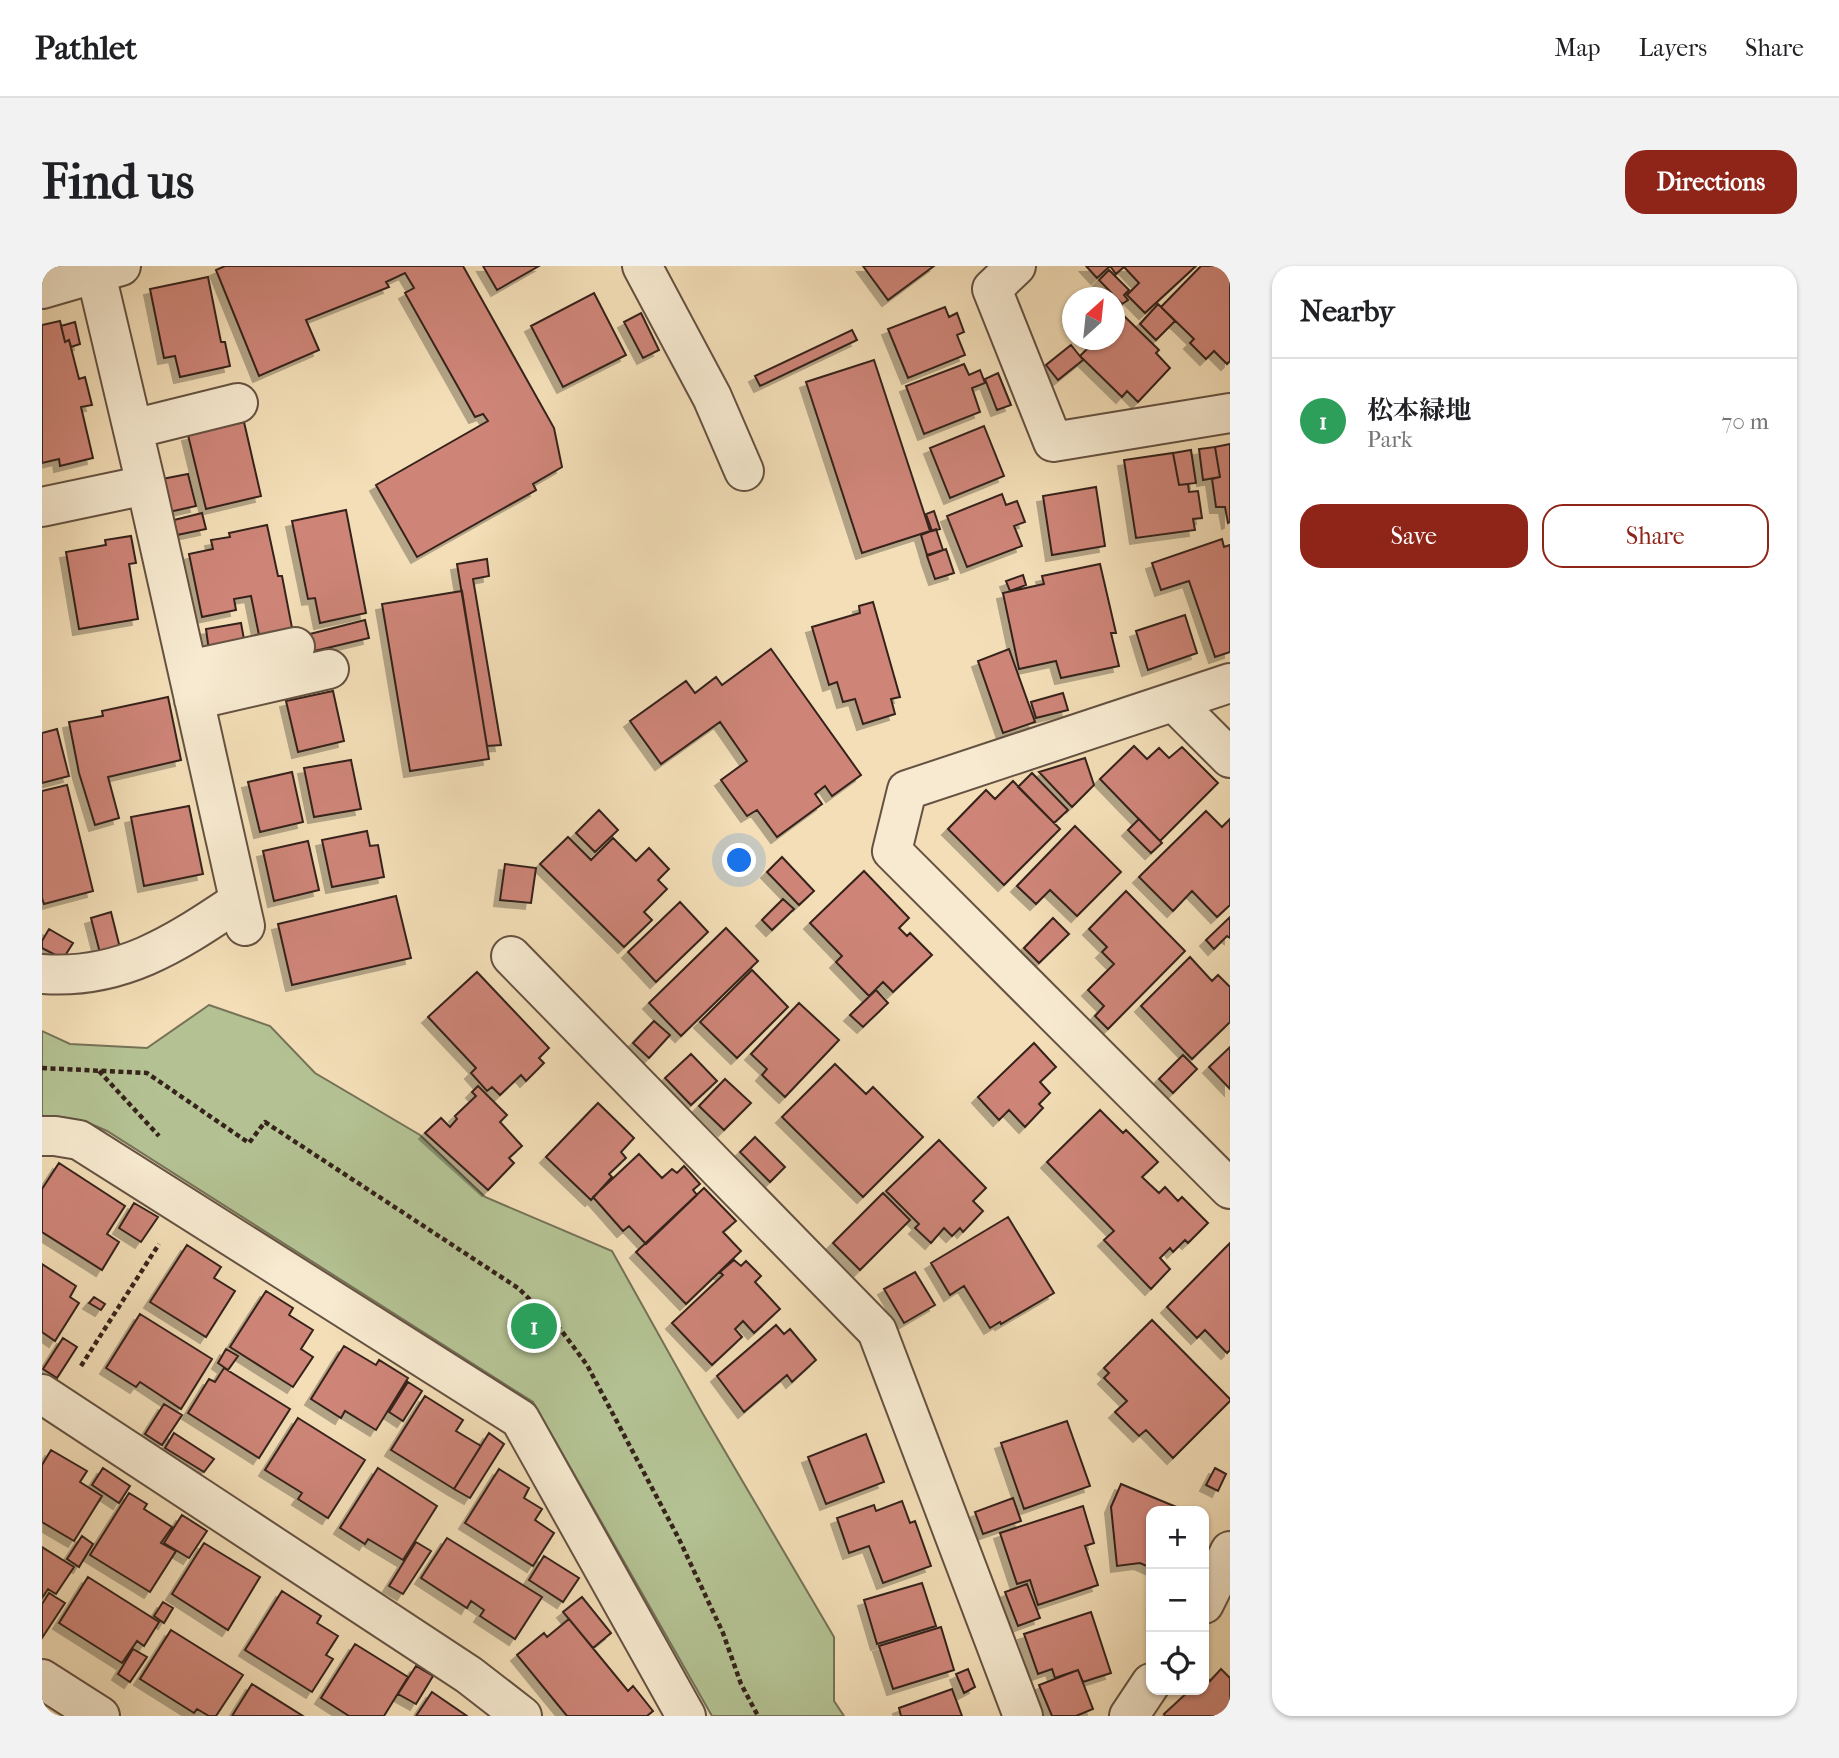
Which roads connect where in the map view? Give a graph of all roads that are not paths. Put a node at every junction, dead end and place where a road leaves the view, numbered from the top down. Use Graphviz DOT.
graph roads {
  1 [pos="642,266"];
  2 [pos="1016,266"];
  3 [pos="109,270"];
  4 [pos="42,289"];
  5 [pos="238,403"];
  6 [pos="1230,413"];
  7 [pos="133,429"];
  8 [pos="744,471"];
  9 [pos="146,485"];
  10 [pos="42,506"];
  11 [pos="295,647"];
  12 [pos="329,669"];
  13 [pos="1230,683"];
  14 [pos="191,685"];
  15 [pos="1174,702"];
  16 [pos="1230,758"];
  17 [pos="511,956"];
  18 [pos="42,974"];
  19 [pos="42,1136"];
  20 [pos="1230,1189"];
  21 [pos="50,1399"];
  22 [pos="1230,1551"];
  23 [pos="1213,1609"];
  24 [pos="42,1679"];
  25 [pos="1146,1690"];
  26 [pos="100,1716"];
  27 [pos="522,1716"];
  28 [pos="686,1716"];
  29 [pos="1023,1716"];
  30 [pos="1129,1716"];
  1 -- 8 [label="street"];
  2 -- 6 [label="street"];
  3 -- 4 [label="street"];
  3 -- 7 [label="street"];
  5 -- 7 [label="street"];
  7 -- 9 [label="street"];
  9 -- 10 [label="street"];
  9 -- 14 [label="street"];
  11 -- 14 [label="street"];
  12 -- 14 [label="street"];
  13 -- 15 [label="street"];
  14 -- 18 [label="street"];
  15 -- 16 [label="street"];
  15 -- 20 [label="street"];
  17 -- 29 [label="street"];
  19 -- 28 [label="street"];
  21 -- 27 [label="street"];
  22 -- 23 [label="street"];
  24 -- 26 [label="street"];
  25 -- 30 [label="street"];
}
